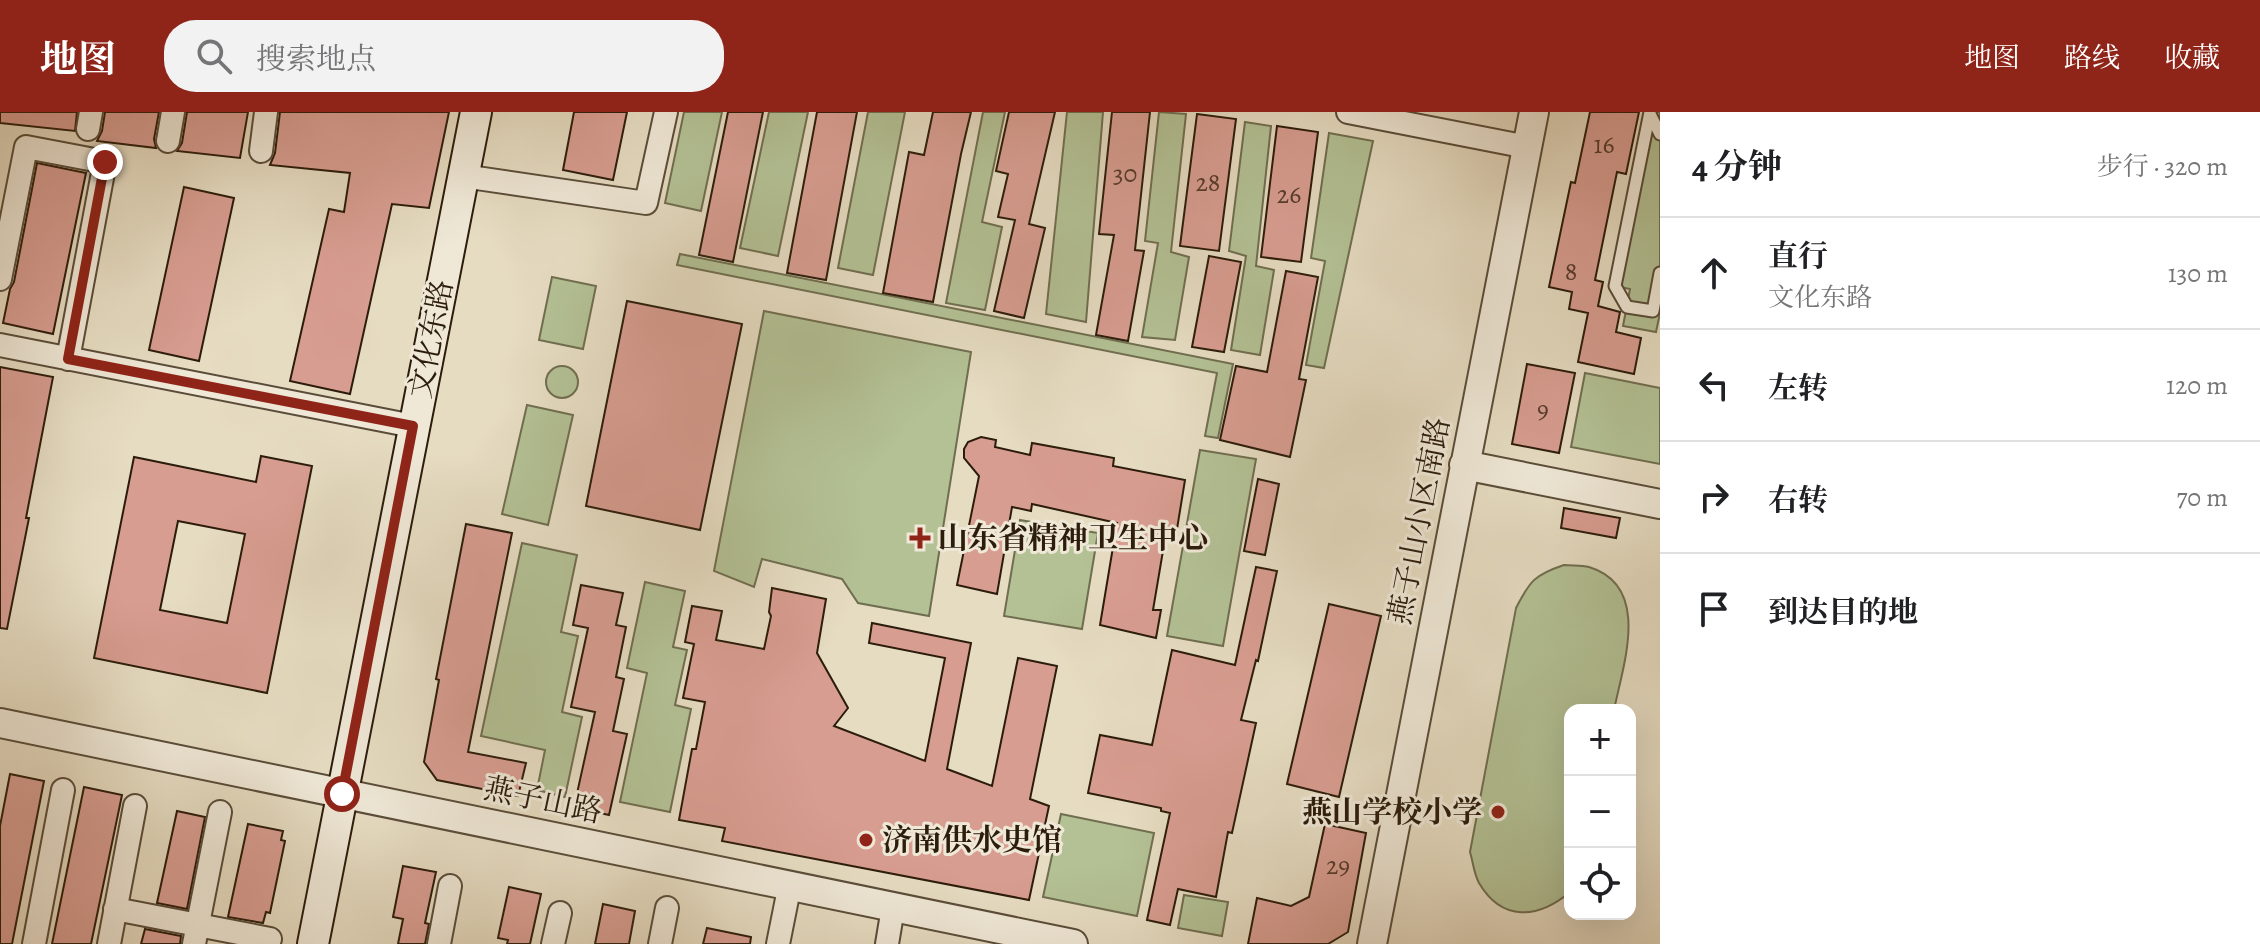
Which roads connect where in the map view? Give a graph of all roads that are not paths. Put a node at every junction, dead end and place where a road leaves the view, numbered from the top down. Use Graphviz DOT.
graph roads {
  1 [pos="173,112"];
  2 [pos="266,112"];
  3 [pos="476,112"];
  4 [pos="666,112"];
  5 [pos="1348,112"];
  6 [pos="1534,112"];
  7 [pos="1650,113"];
  8 [pos="1660,134"];
  9 [pos="168,141"];
  10 [pos="1527,147"];
  11 [pos="261,151"];
  12 [pos="463,176"];
  13 [pos="1660,273"];
  14 [pos="0,279"];
  15 [pos="0,345"];
  16 [pos="68,359"];
  17 [pos="413,426"];
  18 [pos="1464,465"];
  19 [pos="1660,504"];
  20 [pos="0,723"];
  21 [pos="0,737"];
  22 [pos="63,790"];
  23 [pos="341,801"];
  24 [pos="135,806"];
  25 [pos="220,812"];
  26 [pos="450,886"];
  27 [pos="787,899"];
  28 [pos="667,908"];
  29 [pos="115,909"];
  30 [pos="560,913"];
  31 [pos="889,932"];
  32 [pos="196,934"];
  33 [pos="270,939"];
  34 [pos="991,942"];
  35 [pos="34,944"];
  36 [pos="109,944"];
  37 [pos="313,944"];
  38 [pos="439,944"];
  39 [pos="553,944"];
  40 [pos="660,944"];
  41 [pos="778,944"];
  42 [pos="1073,944"];
  43 [pos="1372,944"];
  1 -- 9 [label="street"];
  2 -- 11 [label="street"];
  3 -- 12 [label="main road, 文化东路"];
  4 -- 12 [label="street"];
  5 -- 10 [label="street"];
  6 -- 10 [label="street, 燕子山小区南路"];
  7 -- 8 [label="lane"];
  7 -- 13 [label="lane"];
  10 -- 18 [label="street, 燕子山小区南路"];
  12 -- 17 [label="main road, 文化东路"];
  14 -- 16 [label="street"];
  15 -- 16 [label="street"];
  16 -- 17 [label="street"];
  17 -- 23 [label="main road, 文化东路"];
  18 -- 19 [label="street"];
  18 -- 43 [label="street, 燕子山小区南路"];
  20 -- 23 [label="street, 燕子山路"];
  21 -- 23 [label="street, 燕子山路"];
  22 -- 35 [label="street"];
  23 -- 27 [label="street, 燕子山路"];
  23 -- 37 [label="main road, 文化东路"];
  23 -- 42 [label="street, 燕子山路"];
  24 -- 29 [label="street"];
  25 -- 32 [label="street"];
  26 -- 38 [label="street"];
  27 -- 31 [label="street, 燕子山路"];
  27 -- 41 [label="street"];
  28 -- 40 [label="street"];
  29 -- 32 [label="street"];
  29 -- 36 [label="street"];
  30 -- 39 [label="street"];
  31 -- 34 [label="street, 燕子山路"];
  32 -- 33 [label="street"];
}
